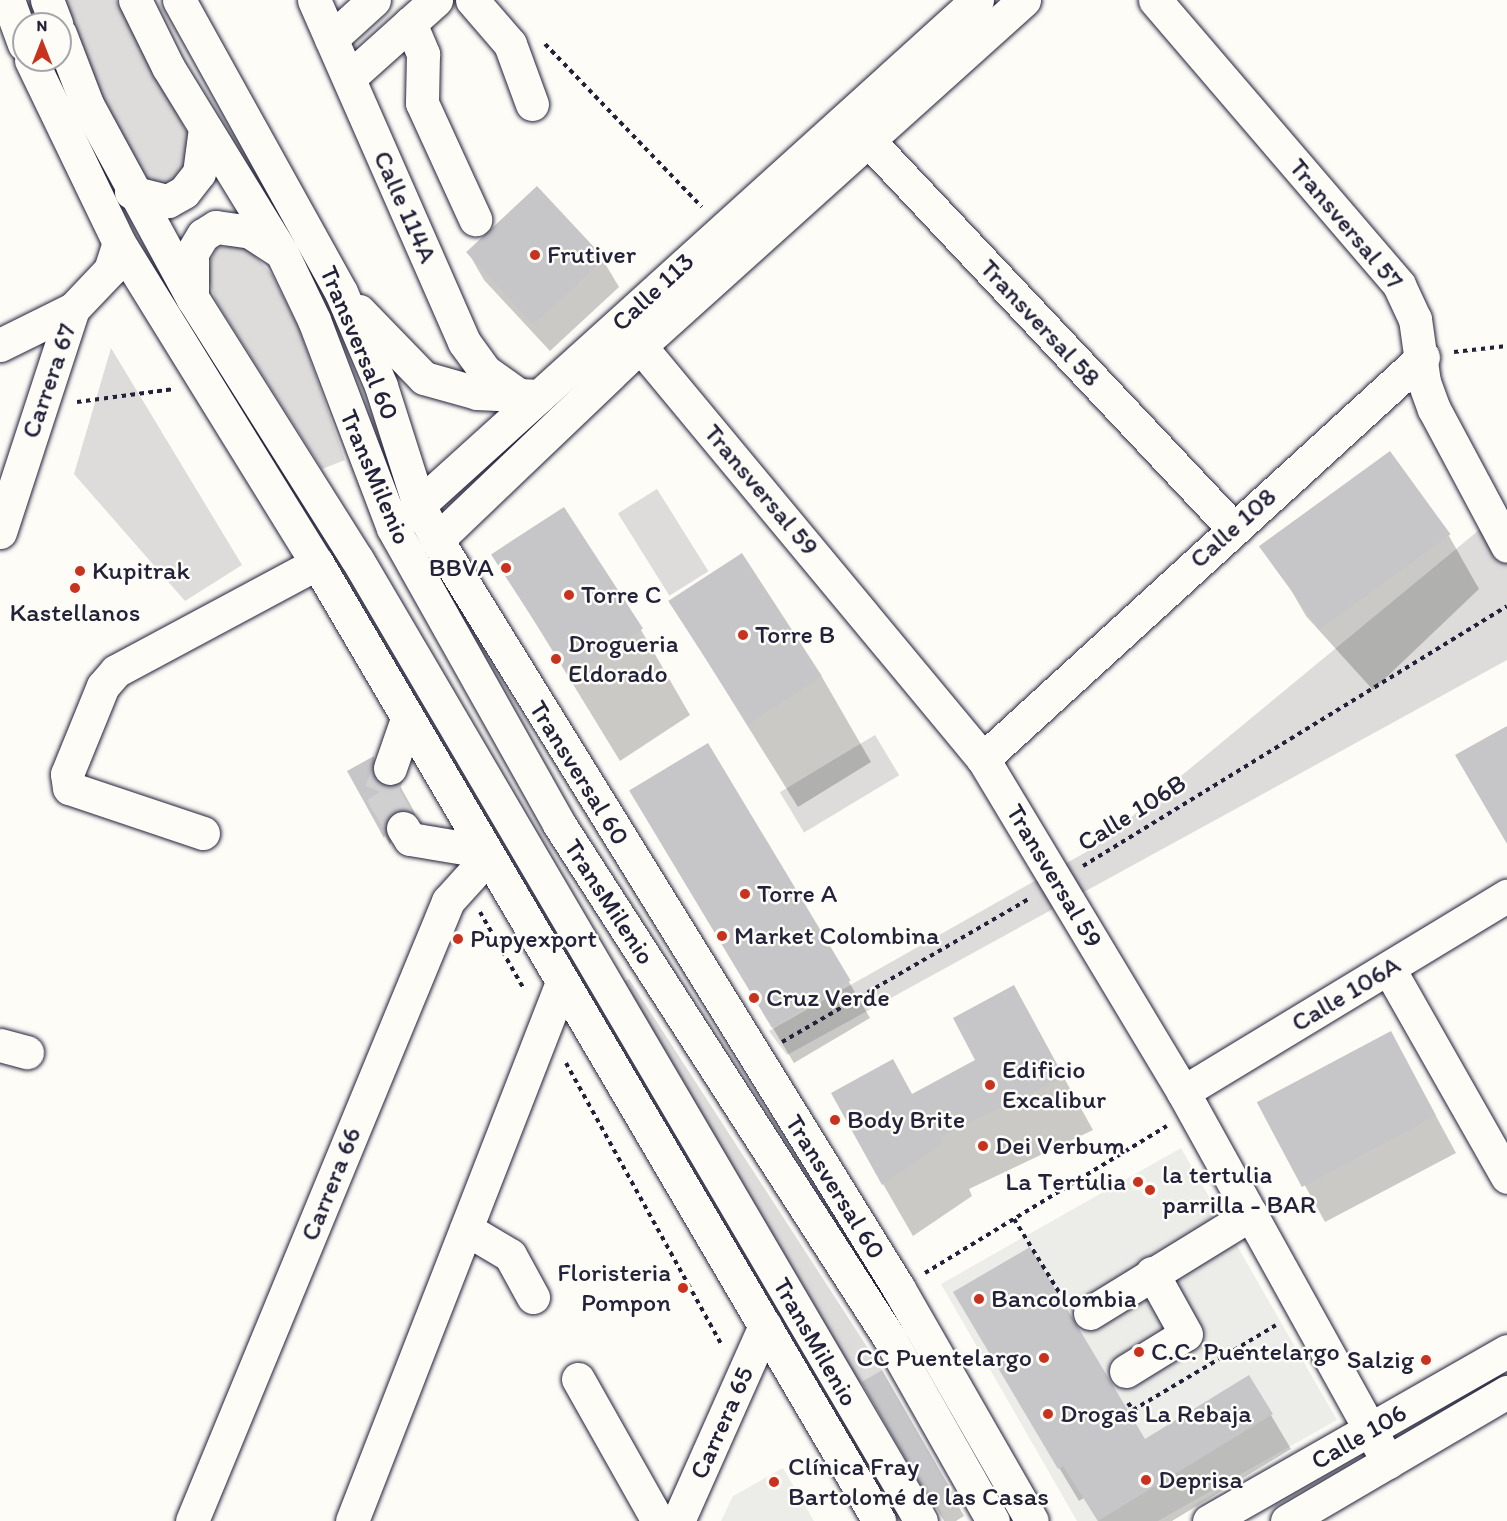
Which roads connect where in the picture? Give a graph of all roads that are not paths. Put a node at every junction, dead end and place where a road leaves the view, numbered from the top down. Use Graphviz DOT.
graph roads {
  1 [pos="135,0"];
  2 [pos="179,0"];
  3 [pos="314,0"];
  4 [pos="374,0"];
  5 [pos="436,0"];
  6 [pos="472,0"];
  7 [pos="976,0"];
  8 [pos="1024,0"];
  9 [pos="1155,0"];
  10 [pos="410,23"];
  11 [pos="331,39"];
  12 [pos="72,65"];
  13 [pos="37,72"];
  14 [pos="349,78"];
  15 [pos="532,104"];
  16 [pos="206,128"];
  17 [pos="857,129"];
  18 [pos="131,192"];
  19 [pos="475,219"];
  20 [pos="119,243"];
  21 [pos="282,253"];
  22 [pos="341,291"];
  23 [pos="193,299"];
  24 [pos="73,309"];
  25 [pos="0,345"];
  26 [pos="640,346"];
  27 [pos="1423,357"];
  28 [pos="530,396"];
  29 [pos="419,505"];
  30 [pos="393,528"];
  31 [pos="1233,528"];
  32 [pos="0,532"];
  33 [pos="437,540"];
  34 [pos="1507,546"];
  35 [pos="357,558"];
  36 [pos="322,573"];
  37 [pos="406,719"];
  38 [pos="983,759"];
  39 [pos="390,768"];
  40 [pos="403,828"];
  41 [pos="203,833"];
  42 [pos="484,854"];
  43 [pos="1507,896"];
  44 [pos="1389,969"];
  45 [pos="561,986"];
  46 [pos="1189,1101"];
  47 [pos="1507,1177"];
  48 [pos="1251,1214"];
  49 [pos="466,1229"];
  50 [pos="1152,1273"];
  51 [pos="533,1297"];
  52 [pos="1090,1313"];
  53 [pos="765,1326"];
  54 [pos="1507,1351"];
  55 [pos="1126,1371"];
  56 [pos="578,1378"];
  57 [pos="1507,1392"];
  58 [pos="1370,1431"];
  59 [pos="1388,1462"];
  60 [pos="1311,1465"];
  61 [pos="1335,1509"];
  62 [pos="192,1521"];
  63 [pos="352,1521"];
  64 [pos="658,1521"];
  65 [pos="678,1521"];
  66 [pos="879,1521"];
  67 [pos="921,1521"];
  68 [pos="993,1521"];
  69 [pos="1032,1521"];
  70 [pos="1209,1521"];
  71 [pos="1287,1521"];
  1 -- 16 [label="street, TransMilenio"];
  2 -- 22 [label="street, Transversal 60"];
  3 -- 11 [label="street, Calle 114A"];
  4 -- 11 [label="street"];
  5 -- 10 [label="street"];
  6 -- 15 [label="street"];
  7 -- 17 [label="street, Calle 113"];
  8 -- 17 [label="street, Calle 113"];
  9 -- 27 [label="street, Transversal 57"];
  10 -- 14 [label="street"];
  10 -- 19 [label="street"];
  11 -- 14 [label="street, Calle 114A"];
  12 -- 18 [label="street, TransMilenio"];
  13 -- 20 [label="street"];
  14 -- 28 [label="street, Calle 114A"];
  16 -- 18 [label="street"];
  16 -- 21 [label="street, TransMilenio"];
  17 -- 26 [label="street, Calle 113"];
  17 -- 28 [label="street, Calle 113"];
  17 -- 31 [label="street, Transversal 58"];
  18 -- 23 [label="street, TransMilenio"];
  20 -- 24 [label="street, Carrera 67"];
  20 -- 36 [label="street"];
  21 -- 23 [label="street"];
  21 -- 30 [label="street, TransMilenio"];
  22 -- 28 [label="street"];
  22 -- 29 [label="street, Transversal 60"];
  23 -- 35 [label="street, TransMilenio"];
  24 -- 25 [label="street"];
  24 -- 32 [label="street, Carrera 67"];
  26 -- 33 [label="street, Calle 113"];
  26 -- 38 [label="street, Transversal 59"];
  27 -- 31 [label="street, Calle 108"];
  27 -- 34 [label="street, Transversal 57"];
  28 -- 29 [label="street, Calle 113"];
  29 -- 30 [label="street, Calle 113"];
  29 -- 33 [label="street, Transversal 60"];
  30 -- 35 [label="street, Calle 113"];
  30 -- 68 [label="street, TransMilenio"];
  31 -- 38 [label="street, Calle 108"];
  33 -- 69 [label="street, Transversal 60"];
  35 -- 36 [label="street, Calle 113"];
  35 -- 67 [label="street, TransMilenio"];
  36 -- 37 [label="street"];
  36 -- 41 [label="street, Calle 113"];
  37 -- 39 [label="street"];
  37 -- 42 [label="street"];
  38 -- 46 [label="street, Transversal 59"];
  40 -- 42 [label="street"];
  42 -- 45 [label="street"];
  42 -- 62 [label="street, Carrera 66"];
  43 -- 44 [label="street, Calle 106A"];
  44 -- 46 [label="street, Calle 106A"];
  44 -- 47 [label="street"];
  45 -- 49 [label="street"];
  45 -- 53 [label="street"];
  46 -- 48 [label="street, Transversal 59"];
  48 -- 50 [label="street"];
  48 -- 58 [label="street, Transversal 59"];
  49 -- 51 [label="street"];
  49 -- 63 [label="street"];
  50 -- 52 [label="street"];
  50 -- 55 [label="street"];
  53 -- 65 [label="street, Carrera 65"];
  53 -- 66 [label="street"];
  54 -- 58 [label="street, Calle 106"];
  56 -- 64 [label="street"];
  57 -- 59 [label="street, Calle 106"];
  58 -- 59 [label="street, Transversal 59"];
  58 -- 60 [label="street, Calle 106"];
  59 -- 61 [label="street, Calle 106"];
  60 -- 61 [label="street"];
  60 -- 70 [label="street, Calle 106"];
  61 -- 71 [label="street, Calle 106"];
}
